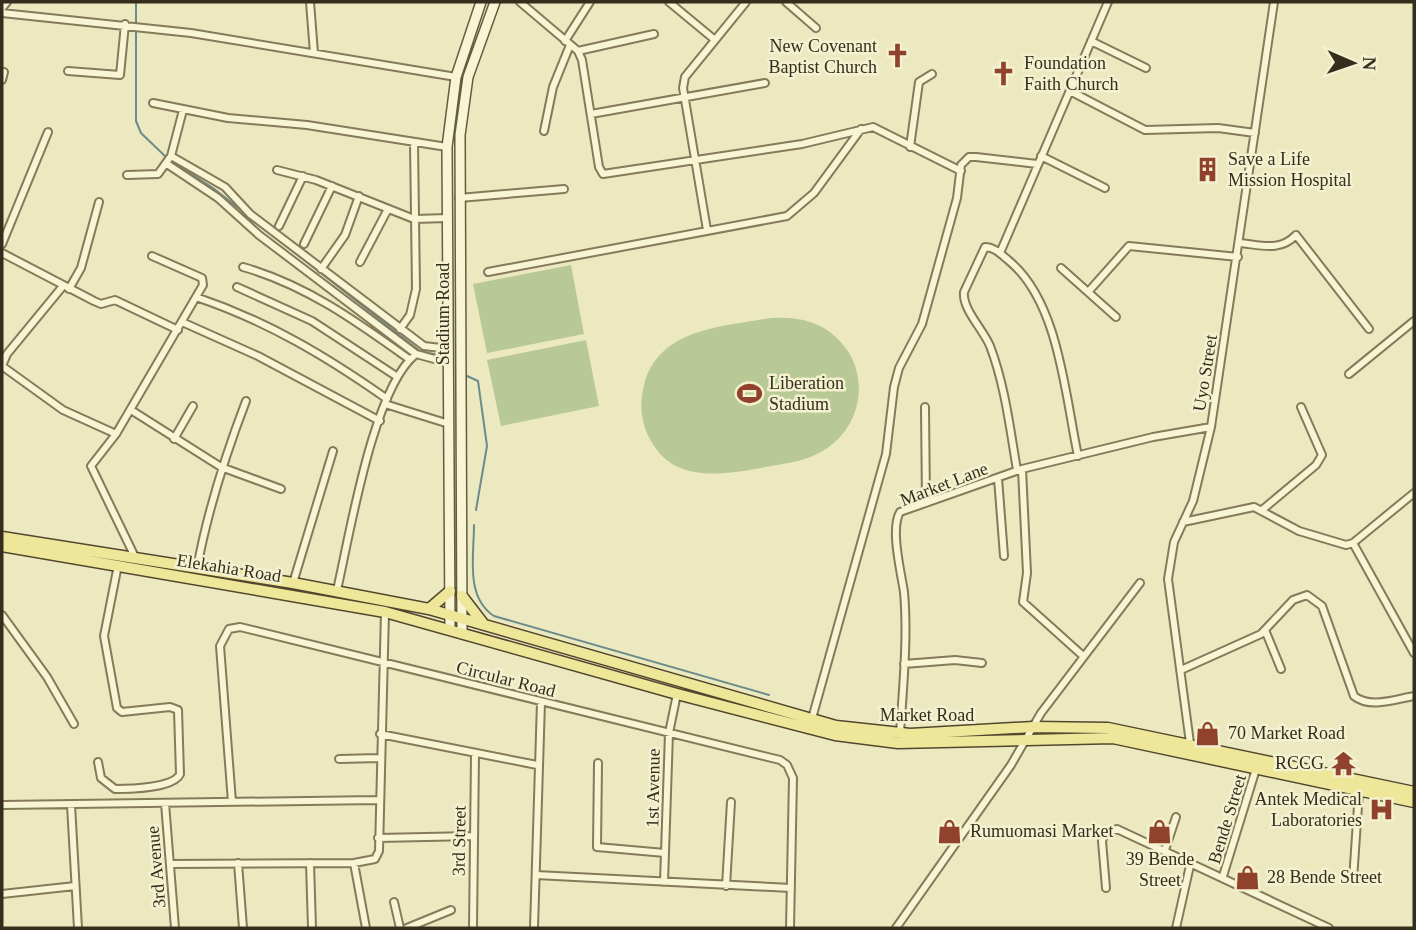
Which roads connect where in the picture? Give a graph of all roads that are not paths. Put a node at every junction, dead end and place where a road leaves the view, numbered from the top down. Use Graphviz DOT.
graph roads {
  1 [pos="7,2"];
  2 [pos="310,2"];
  3 [pos="481,2"];
  4 [pos="495,2"];
  5 [pos="520,2"];
  6 [pos="590,2"];
  7 [pos="669,2"];
  8 [pos="746,2"];
  9 [pos="786,2"];
  10 [pos="1108,2"];
  11 [pos="1274,2"];
  12 [pos="2,8"];
  13 [pos="2,13"];
  14 [pos="128,24"];
  15 [pos="472,24"];
  16 [pos="816,27"];
  17 [pos="484,29"];
  18 [pos="654,34"];
  19 [pos="715,40"];
  20 [pos="1091,41"];
  21 [pos="568,43"];
  22 [pos="578,51"];
  23 [pos="314,53"];
  24 [pos="1146,68"];
  25 [pos="68,71"];
  26 [pos="932,74"];
  27 [pos="456,77"];
  28 [pos="765,83"];
  29 [pos="1070,91"];
  30 [pos="682,99"];
  31 [pos="153,103"];
  32 [pos="183,110"];
  33 [pos="591,114"];
  34 [pos="862,129"];
  35 [pos="544,131"];
  36 [pos="48,132"];
  37 [pos="1255,133"];
  38 [pos="414,143"];
  39 [pos="910,147"];
  40 [pos="447,148"];
  41 [pos="171,156"];
  42 [pos="1041,156"];
  43 [pos="695,161"];
  44 [pos="167,164"];
  45 [pos="1037,164"];
  46 [pos="277,170"];
  47 [pos="961,171"];
  48 [pos="127,175"];
  49 [pos="303,176"];
  50 [pos="331,186"];
  51 [pos="1105,188"];
  52 [pos="565,189"];
  53 [pos="359,196"];
  54 [pos="458,198"];
  55 [pos="99,202"];
  56 [pos="388,209"];
  57 [pos="448,218"];
  58 [pos="414,219"];
  59 [pos="279,226"];
  60 [pos="708,230"];
  61 [pos="1240,243"];
  62 [pos="2,244"];
  63 [pos="304,244"];
  64 [pos="2,253"];
  65 [pos="1000,253"];
  66 [pos="152,256"];
  67 [pos="1238,257"];
  68 [pos="360,262"];
  69 [pos="243,267"];
  70 [pos="1061,268"];
  71 [pos="321,269"];
  72 [pos="488,272"];
  73 [pos="237,287"];
  74 [pos="66,288"];
  75 [pos="1089,291"];
  76 [pos="196,297"];
  77 [pos="1116,317"];
  78 [pos="1414,321"];
  79 [pos="182,322"];
  80 [pos="400,329"];
  81 [pos="1368,329"];
  82 [pos="178,330"];
  83 [pos="449,349"];
  84 [pos="416,354"];
  85 [pos="410,359"];
  86 [pos="449,363"];
  87 [pos="1349,374"];
  88 [pos="396,376"];
  89 [pos="246,401"];
  90 [pos="386,401"];
  91 [pos="193,406"];
  92 [pos="925,407"];
  93 [pos="1301,407"];
  94 [pos="131,410"];
  95 [pos="380,421"];
  96 [pos="449,424"];
  97 [pos="1211,427"];
  98 [pos="116,434"];
  99 [pos="174,439"];
  100 [pos="333,451"];
  101 [pos="1078,456"];
  102 [pos="221,467"];
  103 [pos="1020,470"];
  104 [pos="998,478"];
  105 [pos="281,489"];
  106 [pos="1414,493"];
  107 [pos="926,503"];
  108 [pos="1262,510"];
  109 [pos="1183,522"];
  110 [pos="2,537"];
  111 [pos="1353,543"];
  112 [pos="2,546"];
  113 [pos="120,555"];
  114 [pos="1004,556"];
  115 [pos="135,557"];
  116 [pos="117,566"];
  117 [pos="197,568"];
  118 [pos="293,583"];
  119 [pos="1140,583"];
  120 [pos="337,590"];
  121 [pos="450,591"];
  122 [pos="462,596"];
  123 [pos="429,609"];
  124 [pos="385,612"];
  125 [pos="2,615"];
  126 [pos="450,615"];
  127 [pos="463,618"];
  128 [pos="485,625"];
  129 [pos="450,628"];
  130 [pos="1265,630"];
  131 [pos="462,632"];
  132 [pos="1414,653"];
  133 [pos="1083,655"];
  134 [pos="382,662"];
  135 [pos="982,663"];
  136 [pos="904,664"];
  137 [pos="1281,669"];
  138 [pos="1181,670"];
  139 [pos="677,694"];
  140 [pos="1414,696"];
  141 [pos="541,702"];
  142 [pos="813,720"];
  143 [pos="74,724"];
  144 [pos="1033,727"];
  145 [pos="801,728"];
  146 [pos="669,733"];
  147 [pos="901,733"];
  148 [pos="380,734"];
  149 [pos="1028,738"];
  150 [pos="1190,743"];
  151 [pos="475,754"];
  152 [pos="379,758"];
  153 [pos="339,759"];
  154 [pos="98,762"];
  155 [pos="598,763"];
  156 [pos="537,765"];
  157 [pos="1256,769"];
  158 [pos="1359,791"];
  159 [pos="1414,792"];
  160 [pos="378,800"];
  161 [pos="232,802"];
  162 [pos="731,802"];
  163 [pos="1414,802"];
  164 [pos="165,803"];
  165 [pos="2,805"];
  166 [pos="71,805"];
  167 [pos="1176,817"];
  168 [pos="473,836"];
  169 [pos="378,838"];
  170 [pos="1165,850"];
  171 [pos="665,853"];
  172 [pos="1191,861"];
  173 [pos="238,863"];
  174 [pos="310,863"];
  175 [pos="354,863"];
  176 [pos="170,864"];
  177 [pos="536,875"];
  178 [pos="1223,876"];
  179 [pos="1353,880"];
  180 [pos="664,882"];
  181 [pos="726,886"];
  182 [pos="75,887"];
  183 [pos="791,888"];
  184 [pos="1106,888"];
  185 [pos="2,894"];
  186 [pos="394,902"];
  187 [pos="451,910"];
  188 [pos="78,928"];
  189 [pos="174,928"];
  190 [pos="243,928"];
  191 [pos="312,928"];
  192 [pos="366,928"];
  193 [pos="400,928"];
  194 [pos="407,928"];
  195 [pos="473,928"];
  196 [pos="534,928"];
  197 [pos="790,928"];
  198 [pos="896,928"];
  199 [pos="1176,928"];
  200 [pos="1328,928"];
  1 -- 12 [label="street"];
  2 -- 23 [label="street"];
  3 -- 15 [label="main road, Stadium Road"];
  4 -- 17 [label="main road, Stadium Road"];
  5 -- 21 [label="street"];
  6 -- 21 [label="street"];
  7 -- 19 [label="street"];
  8 -- 19 [label="street"];
  9 -- 16 [label="street"];
  10 -- 20 [label="street"];
  11 -- 37 [label="street, Uyo Street"];
  13 -- 14 [label="street"];
  14 -- 23 [label="street"];
  14 -- 25 [label="street"];
  15 -- 17 [label="main road"];
  15 -- 27 [label="main road, Stadium Road"];
  17 -- 54 [label="main road, Stadium Road"];
  18 -- 22 [label="street"];
  19 -- 30 [label="street"];
  20 -- 24 [label="street"];
  20 -- 29 [label="street"];
  21 -- 22 [label="street"];
  21 -- 35 [label="street"];
  22 -- 33 [label="street"];
  23 -- 27 [label="street"];
  26 -- 39 [label="street"];
  27 -- 40 [label="main road, Stadium Road"];
  28 -- 30 [label="street"];
  29 -- 37 [label="street"];
  29 -- 42 [label="street"];
  30 -- 33 [label="street"];
  30 -- 43 [label="street"];
  31 -- 32 [label="street"];
  32 -- 38 [label="street"];
  32 -- 41 [label="street"];
  33 -- 43 [label="street"];
  34 -- 39 [label="street"];
  34 -- 43 [label="street"];
  34 -- 60 [label="street"];
  36 -- 62 [label="street"];
  37 -- 61 [label="street, Uyo Street"];
  38 -- 40 [label="street"];
  38 -- 58 [label="street"];
  39 -- 47 [label="street"];
  40 -- 57 [label="main road, Stadium Road"];
  41 -- 44 [label="street"];
  41 -- 71 [label="street"];
  42 -- 45 [label="street"];
  42 -- 51 [label="street"];
  43 -- 60 [label="street"];
  44 -- 48 [label="street"];
  44 -- 84 [label="street"];
  45 -- 47 [label="street"];
  45 -- 65 [label="street"];
  46 -- 49 [label="street"];
  47 -- 142 [label="street"];
  49 -- 50 [label="street"];
  49 -- 59 [label="street"];
  50 -- 53 [label="street"];
  50 -- 63 [label="street"];
  52 -- 54 [label="street"];
  53 -- 56 [label="street"];
  53 -- 71 [label="street"];
  54 -- 122 [label="main road, Stadium Road"];
  55 -- 74 [label="street"];
  56 -- 58 [label="street"];
  56 -- 68 [label="street"];
  57 -- 58 [label="street"];
  57 -- 83 [label="main road, Stadium Road"];
  58 -- 80 [label="street"];
  60 -- 72 [label="street"];
  61 -- 67 [label="street, Uyo Street"];
  61 -- 81 [label="street"];
  64 -- 74 [label="street"];
  65 -- 101 [label="street"];
  65 -- 103 [label="street"];
  66 -- 76 [label="street"];
  67 -- 75 [label="street"];
  67 -- 97 [label="street, Uyo Street"];
  69 -- 85 [label="street"];
  70 -- 75 [label="street"];
  71 -- 80 [label="street"];
  73 -- 88 [label="street"];
  74 -- 82 [label="street"];
  74 -- 98 [label="street"];
  75 -- 77 [label="street"];
  76 -- 79 [label="street"];
  76 -- 90 [label="street"];
  78 -- 87 [label="street"];
  79 -- 82 [label="street"];
  79 -- 95 [label="street"];
  80 -- 83 [label="street"];
  82 -- 94 [label="street"];
  83 -- 86 [label="main road, Stadium Road"];
  84 -- 85 [label="street"];
  84 -- 86 [label="street"];
  85 -- 88 [label="street"];
  86 -- 96 [label="main road, Stadium Road"];
  88 -- 90 [label="street"];
  89 -- 102 [label="street"];
  90 -- 95 [label="street"];
  90 -- 96 [label="street"];
  91 -- 99 [label="street"];
  92 -- 107 [label="street"];
  93 -- 108 [label="street"];
  94 -- 98 [label="street"];
  94 -- 99 [label="street"];
  95 -- 120 [label="street"];
  96 -- 121 [label="main road, Stadium Road"];
  97 -- 101 [label="street, Market Lane"];
  97 -- 109 [label="street, Uyo Street"];
  98 -- 115 [label="street"];
  99 -- 102 [label="street"];
  100 -- 118 [label="street"];
  101 -- 103 [label="street, Market Lane"];
  102 -- 105 [label="street"];
  102 -- 117 [label="street"];
  103 -- 104 [label="street, Market Lane"];
  103 -- 133 [label="street"];
  104 -- 107 [label="street, Market Lane"];
  104 -- 114 [label="street"];
  106 -- 111 [label="street"];
  107 -- 136 [label="street, Market Lane"];
  108 -- 109 [label="street"];
  108 -- 111 [label="street"];
  109 -- 138 [label="street, Uyo Street"];
  110 -- 113 [label="main road, Elekahia Road"];
  111 -- 132 [label="street"];
  112 -- 116 [label="main road, Elekahia Road"];
  113 -- 115 [label="main road, Elekahia Road"];
  113 -- 116 [label="street"];
  115 -- 117 [label="main road, Elekahia Road"];
  116 -- 124 [label="main road, Elekahia Road"];
  116 -- 154 [label="street"];
  117 -- 118 [label="main road, Elekahia Road"];
  118 -- 120 [label="main road, Elekahia Road"];
  119 -- 133 [label="street"];
  120 -- 123 [label="main road, Elekahia Road"];
  121 -- 123 [label="main road"];
  121 -- 126 [label="main road, Stadium Road"];
  122 -- 127 [label="main road, Stadium Road"];
  122 -- 128 [label="main road"];
  123 -- 126 [label="main road, Elekahia Road"];
  124 -- 129 [label="main road, Elekahia Road"];
  124 -- 134 [label="street"];
  125 -- 143 [label="street"];
  126 -- 127 [label="main road, Market Road"];
  126 -- 129 [label="main road, Stadium Road"];
  127 -- 128 [label="main road, Market Road"];
  127 -- 131 [label="main road, Stadium Road"];
  128 -- 142 [label="main road, Market Road"];
  129 -- 131 [label="main road, Market Road"];
  130 -- 137 [label="street"];
  130 -- 138 [label="street"];
  130 -- 140 [label="street"];
  131 -- 139 [label="main road, Market Road"];
  133 -- 144 [label="street"];
  134 -- 141 [label="street, Circular Road"];
  134 -- 148 [label="street"];
  134 -- 161 [label="street, Circular Road"];
  135 -- 136 [label="street"];
  136 -- 147 [label="street, Market Lane"];
  138 -- 150 [label="street, Uyo Street"];
  139 -- 145 [label="main road, Market Road"];
  139 -- 146 [label="street, 1st Avenue"];
  141 -- 146 [label="street, Circular Road"];
  141 -- 156 [label="street"];
  142 -- 145 [label="street"];
  142 -- 147 [label="main road, Market Road"];
  144 -- 147 [label="main road, Market Road"];
  144 -- 149 [label="street"];
  144 -- 150 [label="main road, Market Road"];
  145 -- 149 [label="main road, Market Road"];
  146 -- 171 [label="street, 1st Avenue"];
  146 -- 183 [label="street, Circular Road"];
  148 -- 151 [label="street"];
  148 -- 152 [label="street"];
  149 -- 157 [label="main road, Market Road"];
  149 -- 198 [label="street"];
  150 -- 159 [label="main road, Market Road"];
  151 -- 156 [label="street"];
  151 -- 168 [label="street, 3rd Street"];
  152 -- 153 [label="street"];
  152 -- 160 [label="street"];
  155 -- 171 [label="street"];
  156 -- 177 [label="street"];
  157 -- 158 [label="main road, Market Road"];
  157 -- 178 [label="street, Bende Street"];
  158 -- 163 [label="main road, Market Road"];
  158 -- 179 [label="street"];
  160 -- 161 [label="street"];
  160 -- 169 [label="street"];
  161 -- 164 [label="street"];
  162 -- 181 [label="street"];
  164 -- 166 [label="street"];
  164 -- 176 [label="street, 3rd Avenue"];
  165 -- 166 [label="street"];
  166 -- 182 [label="street"];
  167 -- 170 [label="street"];
  168 -- 169 [label="street"];
  168 -- 195 [label="street, 3rd Street"];
  169 -- 175 [label="street"];
  170 -- 172 [label="street, Bende Street"];
  170 -- 184 [label="street, Bende Street"];
  171 -- 180 [label="street, 1st Avenue"];
  172 -- 178 [label="street, Bende Street"];
  172 -- 199 [label="street"];
  173 -- 174 [label="street"];
  173 -- 176 [label="street"];
  173 -- 190 [label="street"];
  174 -- 175 [label="street"];
  174 -- 191 [label="street"];
  175 -- 192 [label="street"];
  176 -- 189 [label="street, 3rd Avenue"];
  177 -- 180 [label="street"];
  177 -- 196 [label="street"];
  178 -- 200 [label="street, Bende Street"];
  180 -- 181 [label="street"];
  181 -- 183 [label="street"];
  182 -- 185 [label="street"];
  182 -- 188 [label="street"];
  183 -- 197 [label="street, Circular Road"];
  186 -- 193 [label="street"];
  187 -- 194 [label="street"];
}
